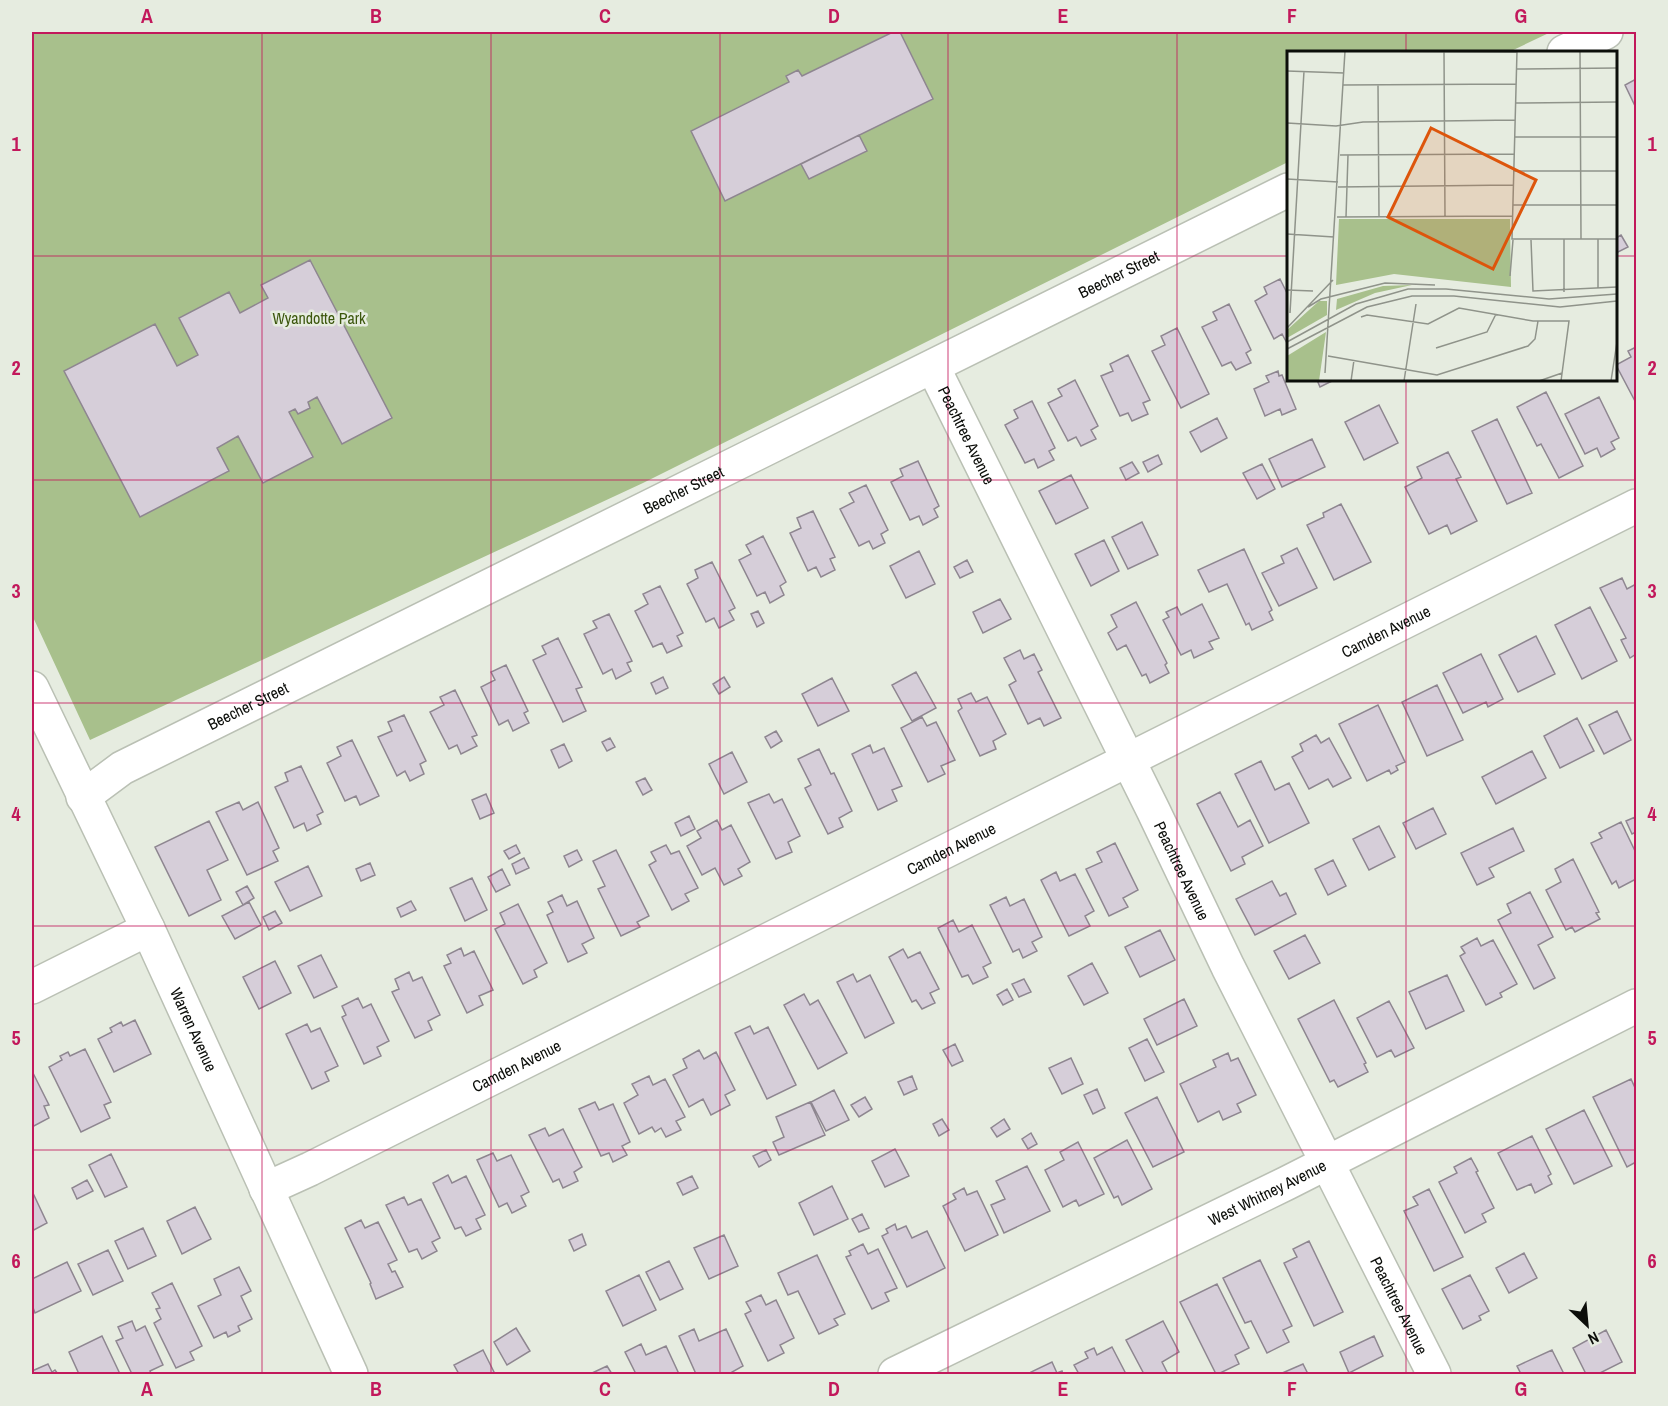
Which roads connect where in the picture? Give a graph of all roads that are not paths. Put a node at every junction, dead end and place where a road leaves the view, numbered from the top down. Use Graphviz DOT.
graph roads {
  1 [pos="1606,32"];
  2 [pos="1566,51"];
  3 [pos="1287,190"];
  4 [pos="933,367"];
  5 [pos="1636,506"];
  6 [pos="32,687"];
  7 [pos="1127,761"];
  8 [pos="83,797"];
  9 [pos="148,929"];
  10 [pos="32,987"];
  11 [pos="1636,1006"];
  12 [pos="1326,1161"];
  13 [pos="266,1189"];
  14 [pos="350,1374"];
  15 [pos="895,1374"];
  16 [pos="1434,1374"];
  1 -- 2 [label="street"];
  3 -- 4 [label="street, Beecher Street"];
  4 -- 7 [label="street, Peachtree Avenue"];
  4 -- 8 [label="street, Beecher Street"];
  5 -- 7 [label="street, Camden Avenue"];
  6 -- 8 [label="street, Warren Avenue"];
  7 -- 12 [label="street, Peachtree Avenue"];
  7 -- 13 [label="street, Camden Avenue"];
  8 -- 9 [label="street, Warren Avenue"];
  9 -- 10 [label="street"];
  9 -- 13 [label="street, Warren Avenue"];
  11 -- 12 [label="street, West Whitney Avenue"];
  12 -- 15 [label="street, West Whitney Avenue"];
  12 -- 16 [label="street, Peachtree Avenue"];
  13 -- 14 [label="street, Warren Avenue"];
}
